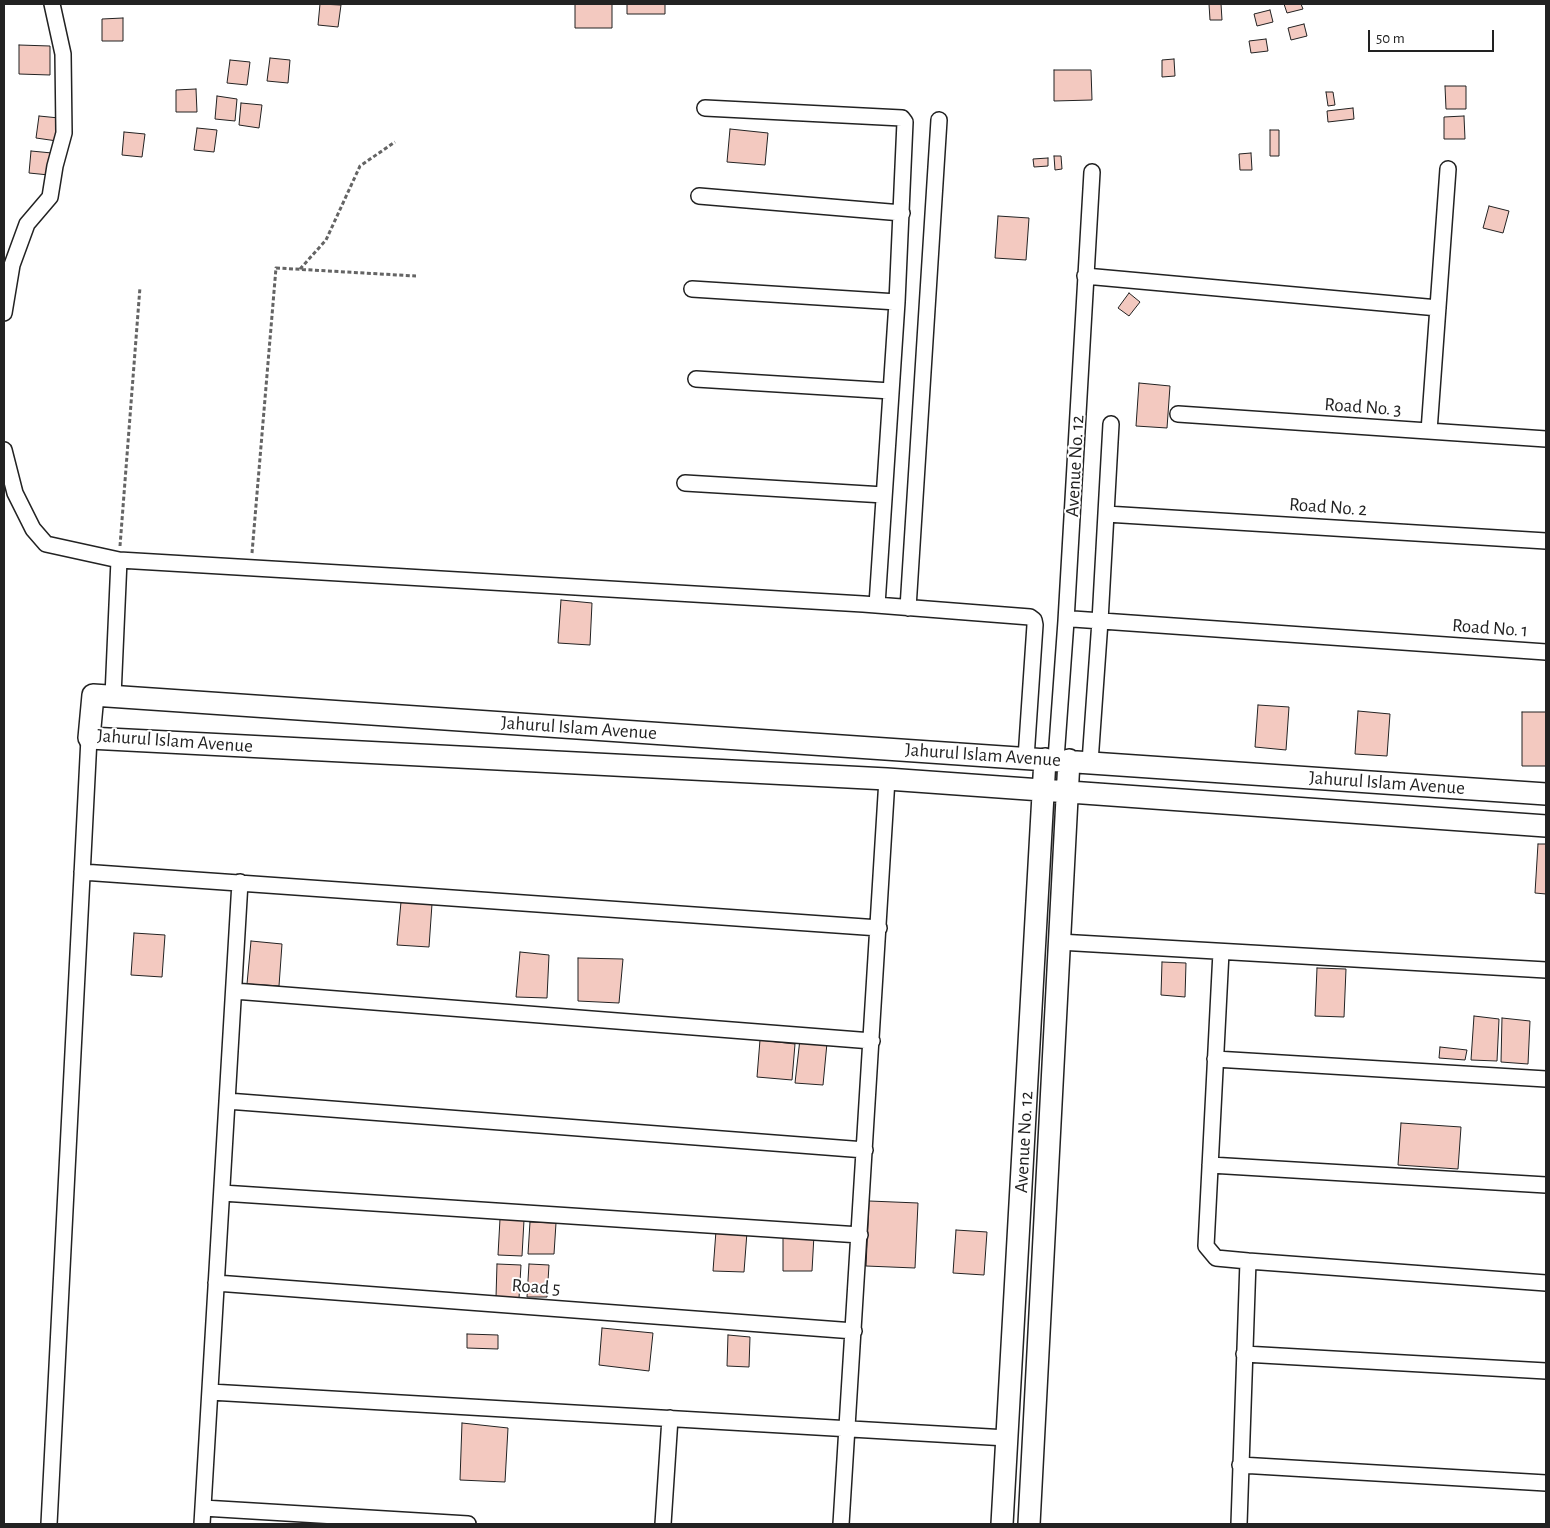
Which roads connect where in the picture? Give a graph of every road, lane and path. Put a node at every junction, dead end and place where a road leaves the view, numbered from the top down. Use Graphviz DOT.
graph roads {
  1 [pos="52,4"];
  2 [pos="705,108"];
  3 [pos="939,120"];
  4 [pos="394,142"];
  5 [pos="1448,169"];
  6 [pos="1092,172"];
  7 [pos="699,196"];
  8 [pos="902,213"];
  9 [pos="300,269"];
  10 [pos="416,276"];
  11 [pos="1085,276"];
  12 [pos="140,287"];
  13 [pos="692,288"];
  14 [pos="897,302"];
  15 [pos="1438,308"];
  16 [pos="4,313"];
  17 [pos="696,379"];
  18 [pos="891,391"];
  19 [pos="1178,414"];
  20 [pos="1111,424"];
  21 [pos="1429,431"];
  22 [pos="1546,439"];
  23 [pos="4,450"];
  24 [pos="686,483"];
  25 [pos="884,495"];
  26 [pos="1106,514"];
  27 [pos="1546,541"];
  28 [pos="119,560"];
  29 [pos="250,568"];
  30 [pos="877,605"];
  31 [pos="908,608"];
  32 [pos="1066,621"];
  33 [pos="1100,621"];
  34 [pos="1546,652"];
  35 [pos="113,696"];
  36 [pos="89,738"];
  37 [pos="1049,759"];
  38 [pos="1090,762"];
  39 [pos="887,779"];
  40 [pos="1044,790"];
  41 [pos="1066,791"];
  42 [pos="1546,794"];
  43 [pos="1546,826"];
  44 [pos="82,872"];
  45 [pos="240,882"];
  46 [pos="879,928"];
  47 [pos="1059,942"];
  48 [pos="1221,952"];
  49 [pos="1546,970"];
  50 [pos="234,991"];
  51 [pos="872,1041"];
  52 [pos="1215,1059"];
  53 [pos="1546,1079"];
  54 [pos="227,1101"];
  55 [pos="865,1150"];
  56 [pos="1210,1165"];
  57 [pos="1546,1186"];
  58 [pos="222,1193"];
  59 [pos="860,1235"];
  60 [pos="1248,1261"];
  61 [pos="216,1283"];
  62 [pos="1546,1283"];
  63 [pos="854,1331"];
  64 [pos="1244,1354"];
  65 [pos="1546,1371"];
  66 [pos="210,1392"];
  67 [pos="670,1418"];
  68 [pos="847,1429"];
  69 [pos="1007,1438"];
  70 [pos="1240,1465"];
  71 [pos="1546,1483"];
  72 [pos="203,1508"];
  73 [pos="49,1524"];
  74 [pos="202,1524"];
  75 [pos="468,1524"];
  76 [pos="663,1524"];
  77 [pos="841,1524"];
  78 [pos="1002,1524"];
  79 [pos="1029,1524"];
  80 [pos="1239,1524"];
  1 -- 16 [label="street"];
  2 -- 8 [label="street"];
  3 -- 31 [label="street"];
  4 -- 9 [label="path"];
  5 -- 15 [label="street"];
  6 -- 11 [label="street, Avenue No. 12"];
  7 -- 8 [label="street"];
  8 -- 14 [label="street"];
  9 -- 10 [label="path"];
  9 -- 29 [label="path"];
  11 -- 15 [label="street"];
  11 -- 32 [label="street, Avenue No. 12"];
  12 -- 28 [label="path"];
  13 -- 14 [label="street"];
  14 -- 18 [label="street"];
  15 -- 21 [label="street"];
  17 -- 18 [label="street"];
  18 -- 25 [label="street"];
  19 -- 21 [label="street, Road No. 3"];
  20 -- 26 [label="street, Avenue No. 12"];
  21 -- 22 [label="street, Road No. 3"];
  23 -- 28 [label="street"];
  24 -- 25 [label="street"];
  25 -- 30 [label="street"];
  26 -- 27 [label="street, Road No. 2"];
  26 -- 33 [label="street, Avenue No. 12"];
  28 -- 29 [label="street"];
  28 -- 35 [label="street"];
  29 -- 30 [label="street"];
  30 -- 31 [label="street"];
  31 -- 37 [label="street"];
  32 -- 33 [label="street, Road No. 1"];
  32 -- 37 [label="street, Avenue No. 12"];
  33 -- 34 [label="street, Road No. 1"];
  33 -- 38 [label="street, Avenue No. 12"];
  35 -- 36 [label="street, Jahurul Islam Avenue"];
  35 -- 37 [label="street, Jahurul Islam Avenue"];
  36 -- 39 [label="street, Jahurul Islam Avenue"];
  36 -- 44 [label="street"];
  37 -- 38 [label="street, Jahurul Islam Avenue"];
  37 -- 40 [label="street, Avenue No. 12"];
  37 -- 41 [label="street, Avenue No. 12"];
  38 -- 42 [label="street, Jahurul Islam Avenue"];
  39 -- 40 [label="street, Jahurul Islam Avenue"];
  39 -- 46 [label="street"];
  40 -- 41 [label="street, Jahurul Islam Avenue"];
  40 -- 69 [label="street, Avenue No. 12"];
  41 -- 43 [label="street, Jahurul Islam Avenue"];
  41 -- 47 [label="street, Avenue No. 12"];
  44 -- 45 [label="street"];
  44 -- 73 [label="street"];
  45 -- 46 [label="street"];
  45 -- 50 [label="street"];
  46 -- 51 [label="street"];
  47 -- 48 [label="street"];
  47 -- 79 [label="street, Avenue No. 12"];
  48 -- 49 [label="street"];
  48 -- 52 [label="street"];
  50 -- 51 [label="street"];
  50 -- 54 [label="street"];
  51 -- 55 [label="street"];
  52 -- 53 [label="street"];
  52 -- 56 [label="street"];
  54 -- 55 [label="street"];
  54 -- 58 [label="street"];
  55 -- 59 [label="street"];
  56 -- 57 [label="street"];
  56 -- 60 [label="street"];
  58 -- 59 [label="street"];
  58 -- 61 [label="street"];
  59 -- 63 [label="street"];
  60 -- 62 [label="street"];
  60 -- 64 [label="street"];
  61 -- 63 [label="street, Road 5"];
  61 -- 66 [label="street"];
  63 -- 68 [label="street"];
  64 -- 65 [label="street"];
  64 -- 70 [label="street"];
  66 -- 67 [label="street"];
  66 -- 72 [label="street"];
  67 -- 68 [label="street"];
  67 -- 76 [label="street"];
  68 -- 69 [label="street"];
  68 -- 77 [label="street"];
  69 -- 78 [label="street, Avenue No. 12"];
  70 -- 71 [label="street"];
  70 -- 80 [label="street"];
  72 -- 74 [label="street"];
  72 -- 75 [label="street"];
}
